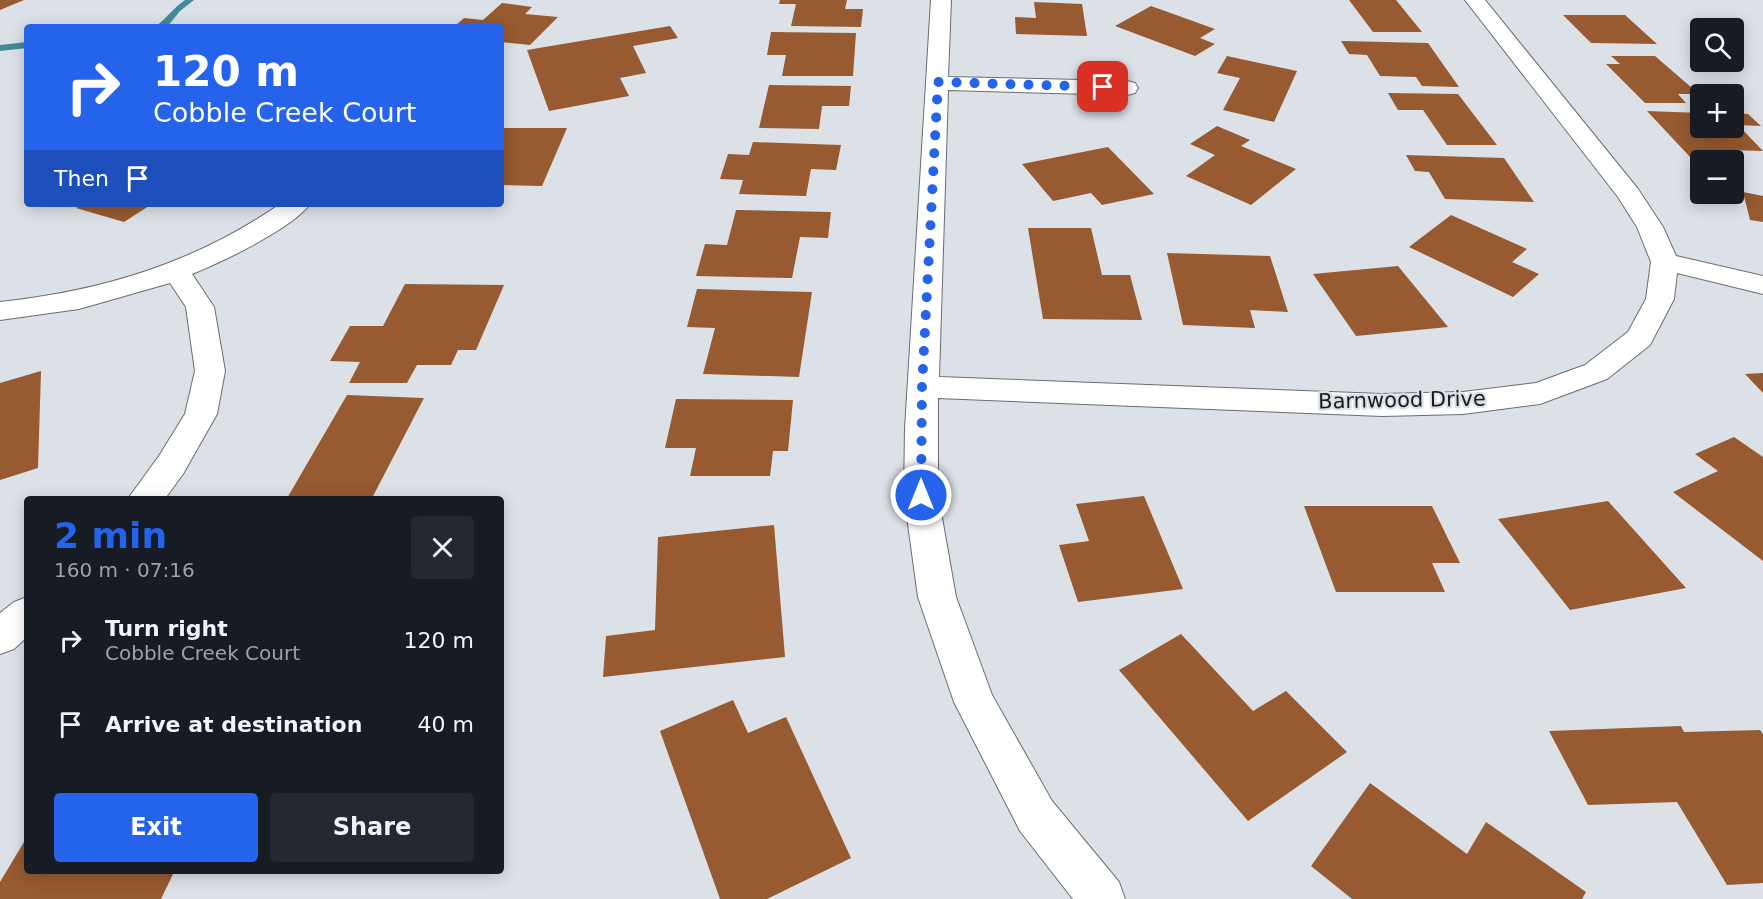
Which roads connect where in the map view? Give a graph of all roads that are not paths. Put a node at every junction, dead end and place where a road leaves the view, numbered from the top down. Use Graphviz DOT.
graph roads {
  1 [pos="941,0"];
  2 [pos="1475,0"];
  3 [pos="938,82"];
  4 [pos="1127,88"];
  5 [pos="293,207"];
  6 [pos="1665,262"];
  7 [pos="176,271"];
  8 [pos="1763,285"];
  9 [pos="0,311"];
  10 [pos="922,387"];
  11 [pos="147,496"];
  12 [pos="24,617"];
  13 [pos="0,637"];
  14 [pos="1102,899"];
  1 -- 3 [label="street"];
  2 -- 6 [label="street"];
  3 -- 4 [label="street"];
  3 -- 10 [label="street"];
  5 -- 7 [label="street"];
  6 -- 8 [label="street"];
  6 -- 10 [label="street, Barnwood Drive"];
  7 -- 9 [label="street"];
  7 -- 11 [label="street"];
  10 -- 14 [label="street"];
  12 -- 13 [label="street"];
}
